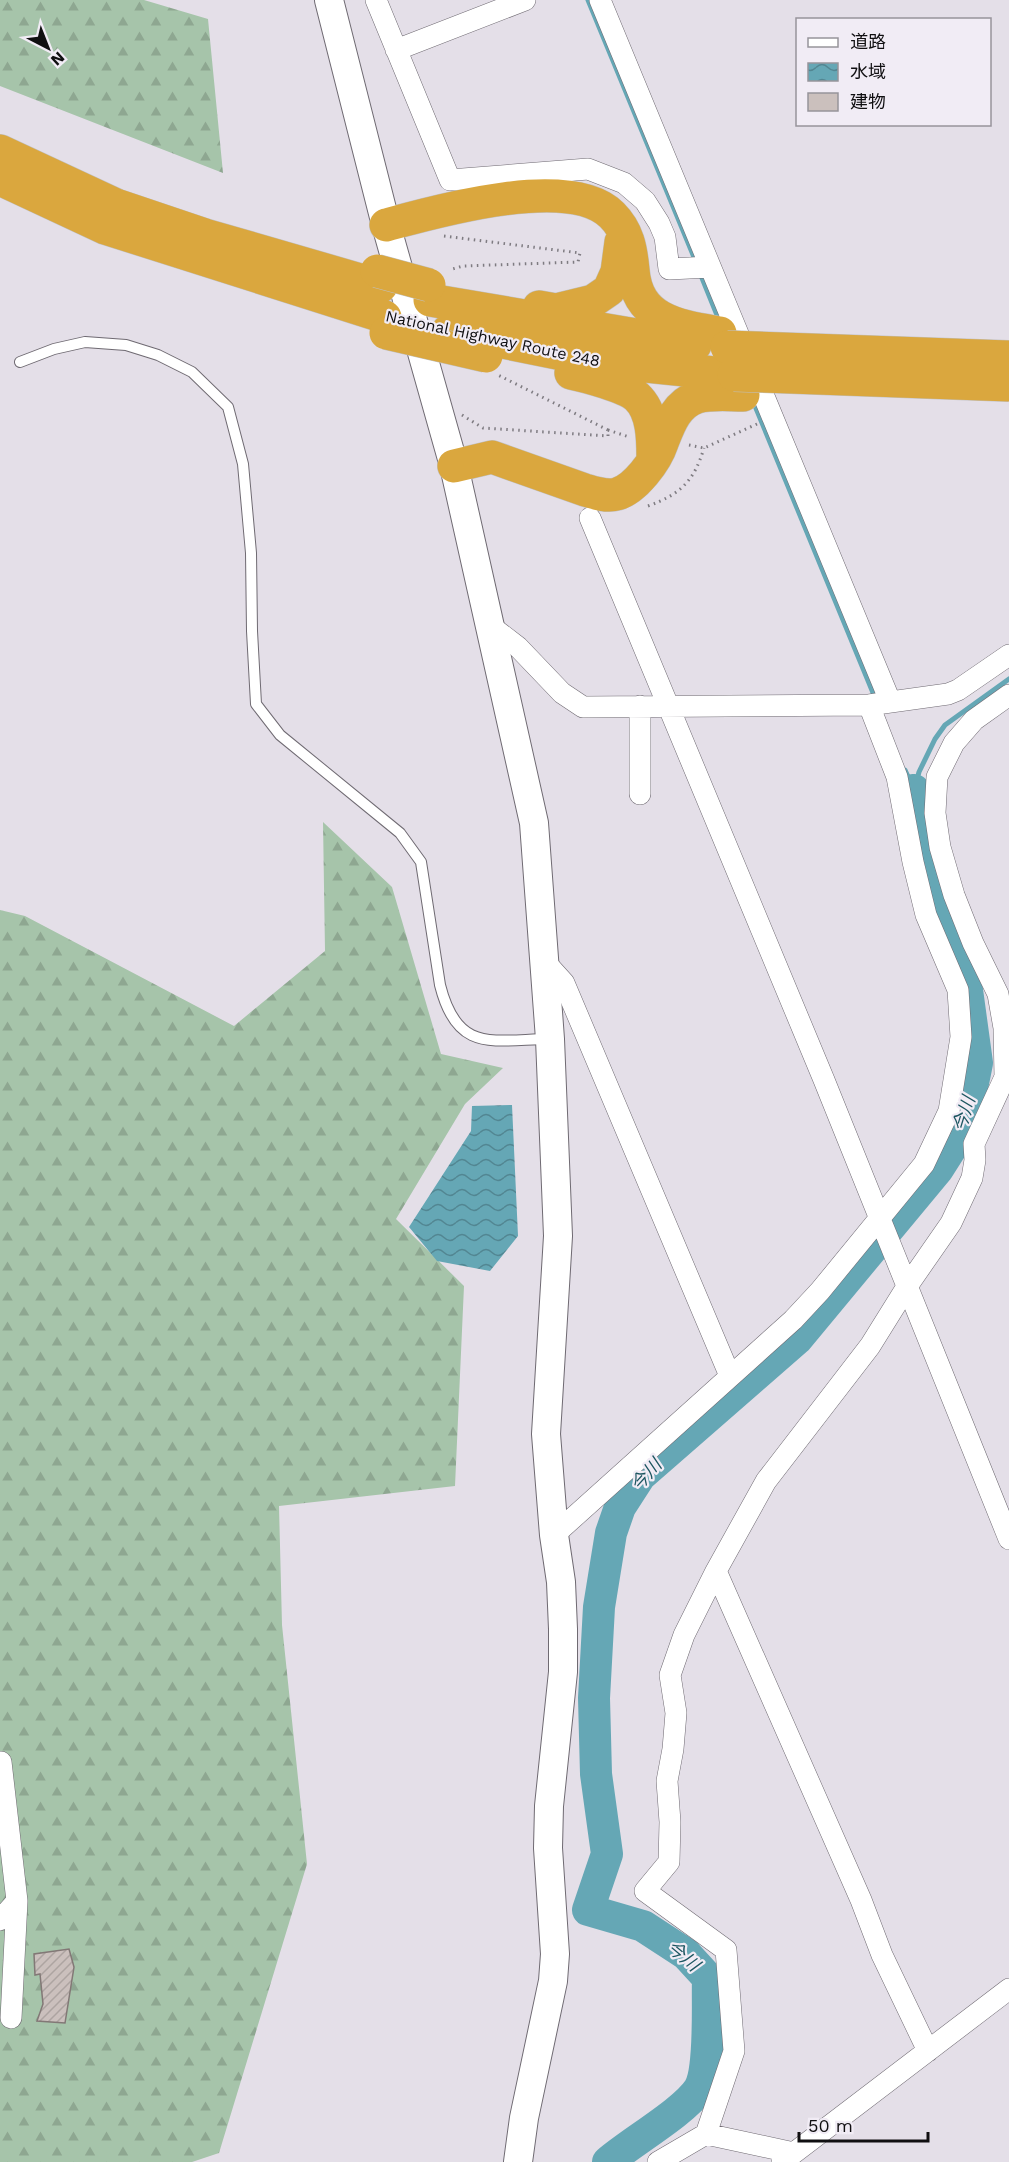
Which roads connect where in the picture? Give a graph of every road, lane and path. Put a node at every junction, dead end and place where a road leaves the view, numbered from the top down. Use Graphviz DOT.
graph roads {
  1 [pos="329,0"];
  2 [pos="376,0"];
  3 [pos="525,0"];
  4 [pos="600,0"];
  5 [pos="396,50"];
  6 [pos="0,151"];
  7 [pos="0,178"];
  8 [pos="386,225"];
  9 [pos="622,228"];
  10 [pos="437,236"];
  11 [pos="710,267"];
  12 [pos="434,286"];
  13 [pos="377,303"];
  14 [pos="1009,357"];
  15 [pos="20,362"];
  16 [pos="492,365"];
  17 [pos="736,375"];
  18 [pos="1009,387"];
  19 [pos="456,411"];
  20 [pos="608,430"];
  21 [pos="689,445"];
  22 [pos="643,449"];
  23 [pos="454,466"];
  24 [pos="590,518"];
  25 [pos="488,624"];
  26 [pos="1009,655"];
  27 [pos="1009,695"];
  28 [pos="890,701"];
  29 [pos="869,705"];
  30 [pos="640,706"];
  31 [pos="666,706"];
  32 [pos="639,794"];
  33 [pos="545,962"];
  34 [pos="550,1038"];
  35 [pos="881,1219"];
  36 [pos="908,1285"];
  37 [pos="730,1376"];
  38 [pos="554,1535"];
  39 [pos="1009,1539"];
  40 [pos="716,1571"];
  41 [pos="0,1763"];
  42 [pos="16,1901"];
  43 [pos="0,1920"];
  44 [pos="1009,1989"];
  45 [pos="11,2018"];
  46 [pos="928,2051"];
  47 [pos="706,2134"];
  48 [pos="788,2157"];
  49 [pos="518,2162"];
  50 [pos="658,2162"];
  1 -- 8 [label="street"];
  2 -- 5 [label="street"];
  3 -- 5 [label="street"];
  4 -- 11 [label="street"];
  5 -- 11 [label="street"];
  6 -- 13 [label="highway, National Highway Route 248"];
  7 -- 13 [label="highway, National Highway Route 248"];
  8 -- 9 [label="highway"];
  8 -- 23 [label="street"];
  9 -- 12 [label="highway"];
  9 -- 17 [label="highway"];
  10 -- 12 [label="path"];
  11 -- 28 [label="street"];
  12 -- 13 [label="highway, National Highway Route 248"];
  12 -- 17 [label="highway, National Highway Route 248"];
  13 -- 16 [label="highway, bridge"];
  13 -- 17 [label="highway, National Highway Route 248"];
  14 -- 17 [label="highway, National Highway Route 248, bridge"];
  15 -- 34 [label="lane"];
  16 -- 20 [label="path"];
  16 -- 22 [label="highway"];
  17 -- 18 [label="highway, bridge"];
  17 -- 21 [label="path"];
  17 -- 22 [label="highway"];
  19 -- 20 [label="path"];
  20 -- 22 [label="path"];
  22 -- 23 [label="highway"];
  23 -- 25 [label="street"];
  24 -- 31 [label="street"];
  25 -- 30 [label="street"];
  25 -- 33 [label="street"];
  26 -- 28 [label="street"];
  27 -- 36 [label="street"];
  28 -- 29 [label="street"];
  29 -- 31 [label="street"];
  29 -- 35 [label="street"];
  30 -- 31 [label="street"];
  30 -- 32 [label="street"];
  31 -- 35 [label="street"];
  33 -- 34 [label="street"];
  33 -- 37 [label="street"];
  34 -- 38 [label="street"];
  35 -- 36 [label="street"];
  35 -- 37 [label="street"];
  36 -- 39 [label="street"];
  36 -- 40 [label="street"];
  37 -- 38 [label="street"];
  38 -- 49 [label="street"];
  40 -- 46 [label="street"];
  40 -- 47 [label="street"];
  41 -- 42 [label="street"];
  42 -- 43 [label="street"];
  42 -- 45 [label="street"];
  44 -- 46 [label="street"];
  46 -- 48 [label="street"];
  47 -- 48 [label="street"];
  47 -- 50 [label="street"];
}
